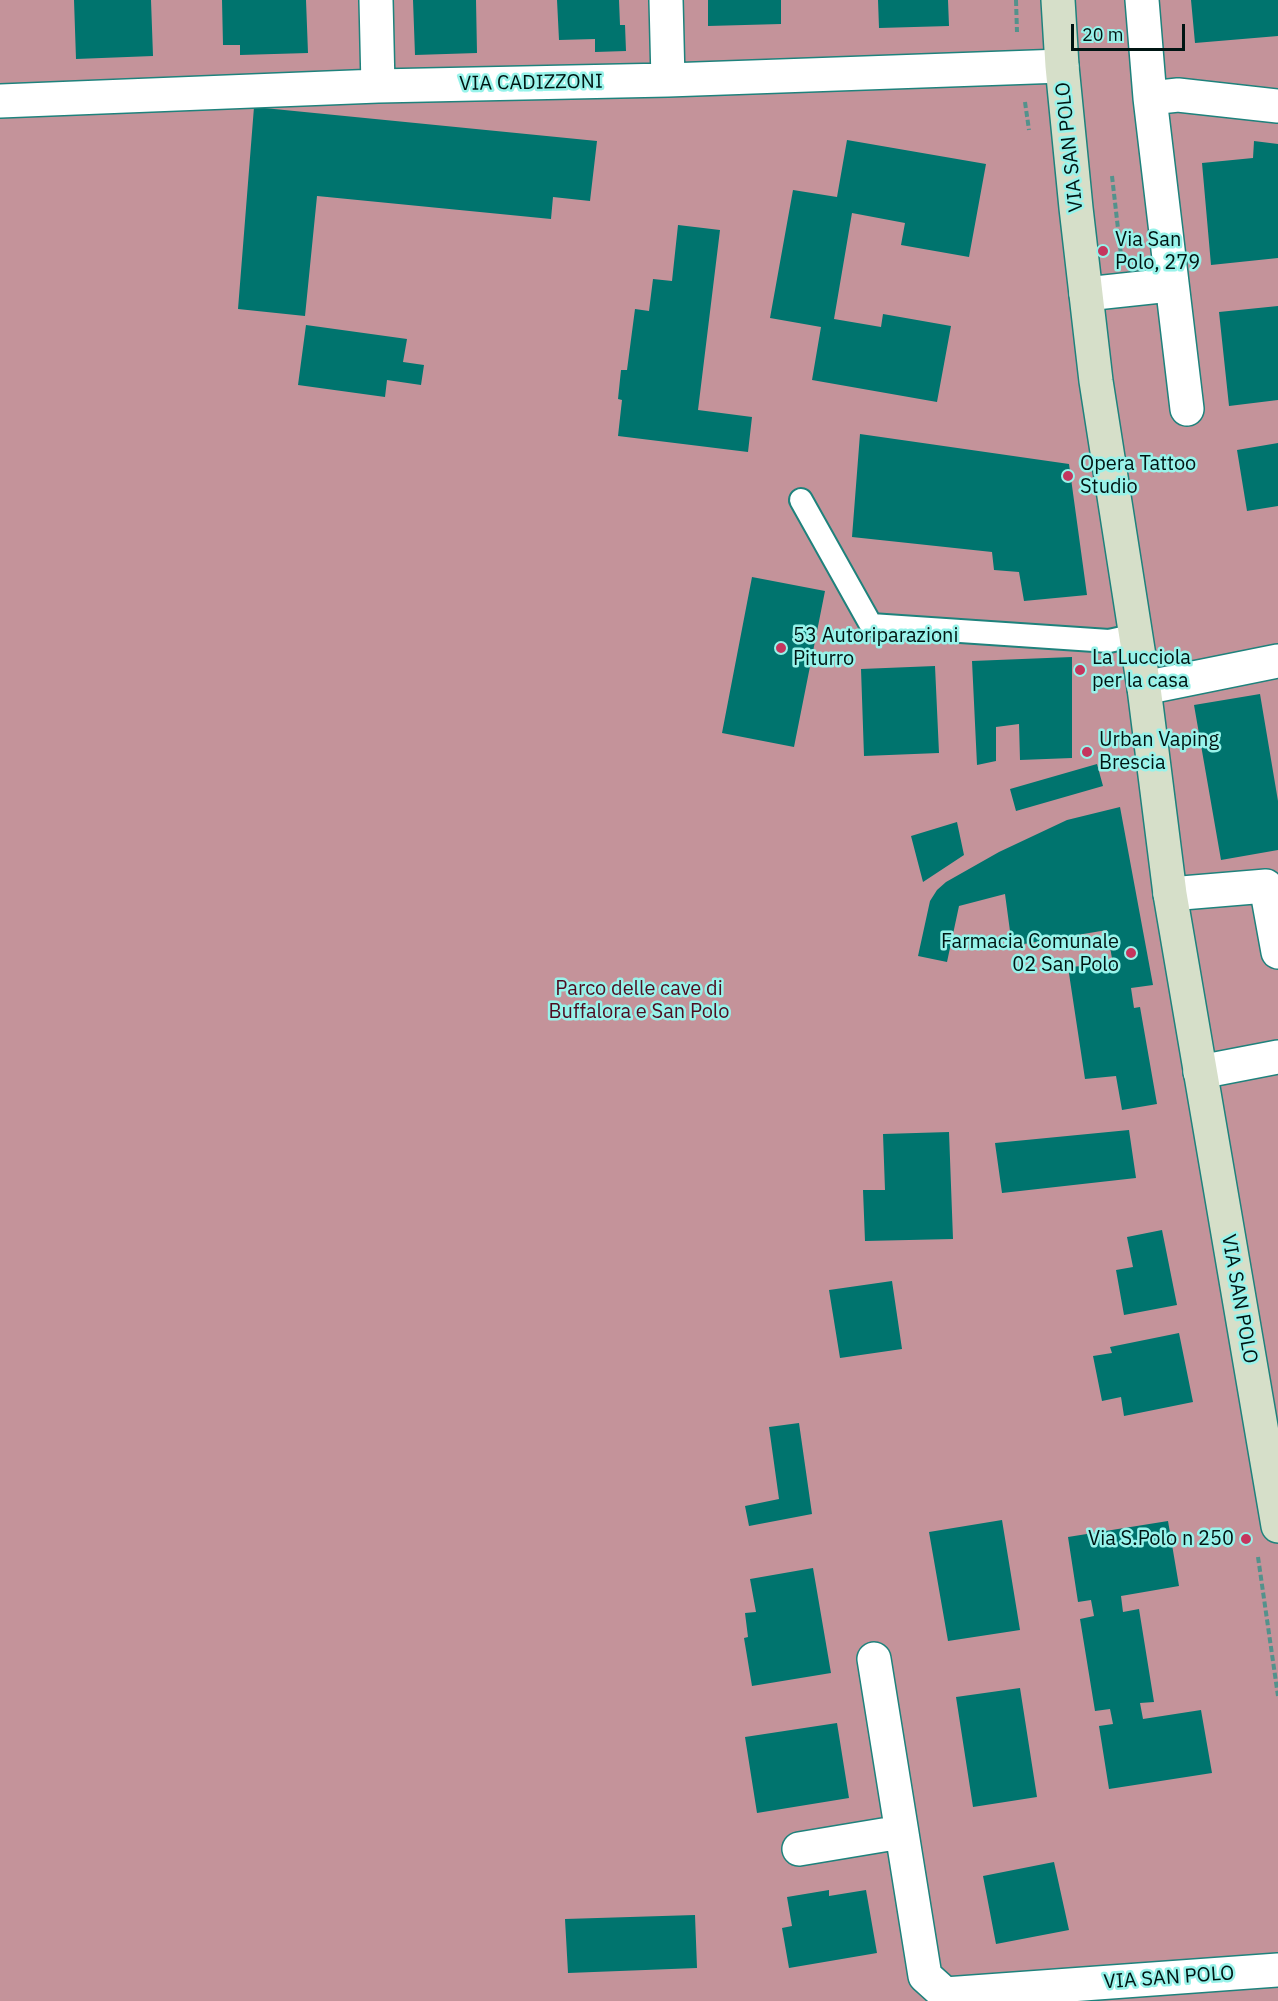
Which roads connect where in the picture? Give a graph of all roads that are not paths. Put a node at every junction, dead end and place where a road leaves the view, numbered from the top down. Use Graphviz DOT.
graph roads {
  1 [pos="376,0"];
  2 [pos="666,0"];
  3 [pos="1058,0"];
  4 [pos="1142,0"];
  5 [pos="1062,66"];
  6 [pos="668,80"];
  7 [pos="378,86"];
  8 [pos="1150,98"];
  9 [pos="0,101"];
  10 [pos="1278,106"];
  11 [pos="1170,285"];
  12 [pos="1086,294"];
  13 [pos="1187,410"];
  14 [pos="801,500"];
  15 [pos="1136,636"];
  16 [pos="1278,661"];
  17 [pos="1144,688"];
  18 [pos="1170,894"];
  19 [pos="1278,952"];
  20 [pos="1278,1057"];
  21 [pos="1200,1072"];
  22 [pos="1278,1526"];
  23 [pos="874,1659"];
  24 [pos="901,1832"];
  25 [pos="799,1849"];
  26 [pos="1278,1970"];
  1 -- 7 [label="street"];
  2 -- 6 [label="street"];
  3 -- 5 [label="main road, VIA SAN POLO"];
  4 -- 8 [label="street"];
  5 -- 6 [label="street, VIA CADIZZONI"];
  5 -- 12 [label="main road, VIA SAN POLO"];
  6 -- 7 [label="street, VIA CADIZZONI"];
  7 -- 9 [label="street, VIA CADIZZONI"];
  8 -- 10 [label="street"];
  8 -- 11 [label="street"];
  11 -- 12 [label="street"];
  11 -- 13 [label="street"];
  12 -- 15 [label="main road, VIA SAN POLO"];
  14 -- 15 [label="lane"];
  15 -- 17 [label="main road, VIA SAN POLO"];
  16 -- 17 [label="street"];
  17 -- 18 [label="main road, VIA SAN POLO"];
  18 -- 19 [label="street"];
  18 -- 21 [label="main road, VIA SAN POLO"];
  20 -- 21 [label="street"];
  21 -- 22 [label="main road, VIA SAN POLO"];
  23 -- 24 [label="street, VIA SAN POLO"];
  24 -- 25 [label="street"];
  24 -- 26 [label="street, VIA SAN POLO"];
}
